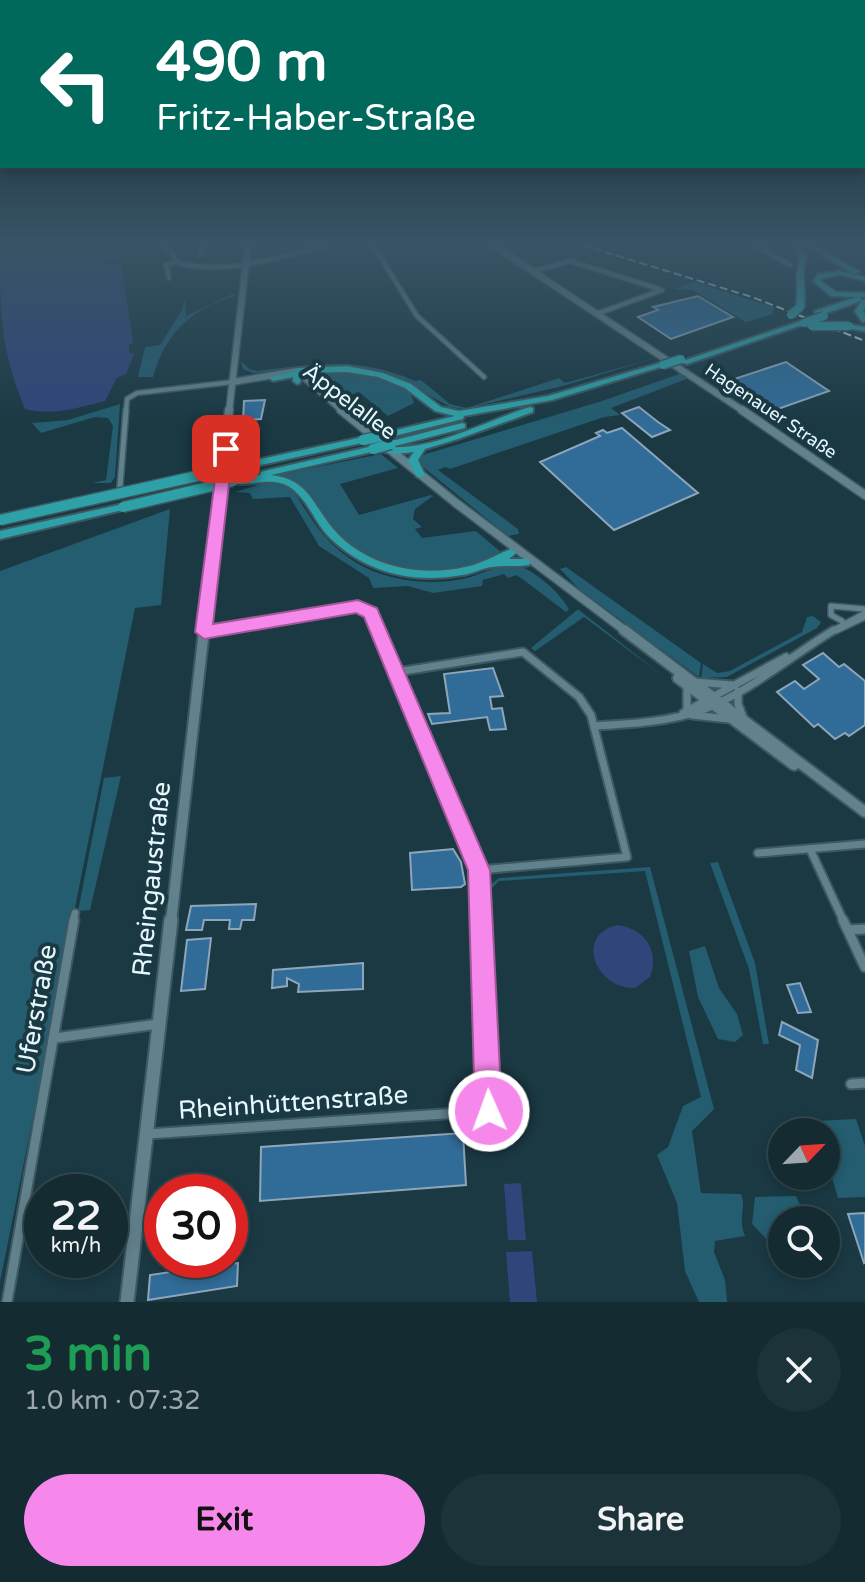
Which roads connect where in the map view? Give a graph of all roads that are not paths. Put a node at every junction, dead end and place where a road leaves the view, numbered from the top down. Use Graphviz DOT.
graph roads {
  1 [pos="242,306"];
  2 [pos="411,306"];
  3 [pos="588,306"];
  4 [pos="619,306"];
  5 [pos="800,306"];
  6 [pos="845,306"];
  7 [pos="599,313"];
  8 [pos="801,321"];
  9 [pos="865,329"];
  10 [pos="682,360"];
  11 [pos="665,366"];
  12 [pos="235,368"];
  13 [pos="262,375"];
  14 [pos="299,376"];
  15 [pos="484,377"];
  16 [pos="273,378"];
  17 [pos="233,382"];
  18 [pos="252,382"];
  19 [pos="232,396"];
  20 [pos="421,398"];
  21 [pos="546,405"];
  22 [pos="492,410"];
  23 [pos="382,436"];
  24 [pos="421,448"];
  25 [pos="386,449"];
  26 [pos="229,465"];
  27 [pos="420,475"];
  28 [pos="233,481"];
  29 [pos="120,486"];
  30 [pos="865,495"];
  31 [pos="0,520"];
  32 [pos="0,535"];
  33 [pos="514,551"];
  34 [pos="525,562"];
  35 [pos="487,565"];
  36 [pos="848,609"];
  37 [pos="865,613"];
  38 [pos="852,616"];
  39 [pos="834,617"];
  40 [pos="842,621"];
  41 [pos="204,632"];
  42 [pos="832,632"];
  43 [pos="797,652"];
  44 [pos="397,672"];
  45 [pos="690,683"];
  46 [pos="732,685"];
  47 [pos="738,691"];
  48 [pos="713,700"];
  49 [pos="688,712"];
  50 [pos="732,720"];
  51 [pos="745,720"];
  52 [pos="594,726"];
  53 [pos="865,812"];
  54 [pos="865,819"];
  55 [pos="865,844"];
  56 [pos="810,849"];
  57 [pos="758,853"];
  58 [pos="479,870"];
  59 [pos="75,913"];
  60 [pos="865,929"];
  61 [pos="848,930"];
  62 [pos="865,967"];
  63 [pos="159,1024"];
  64 [pos="55,1038"];
  65 [pos="865,1083"];
  66 [pos="851,1084"];
  67 [pos="147,1134"];
  68 [pos="7,1302"];
  69 [pos="127,1302"];
  1 -- 12 [label="main road, Rheingaustraße"];
  2 -- 15 [label="street"];
  3 -- 7 [label="main road, Hagenauer Straße"];
  4 -- 7 [label="street"];
  5 -- 8 [label="highway, bridge"];
  6 -- 8 [label="highway, bridge"];
  7 -- 30 [label="main road, Hagenauer Straße"];
  8 -- 9 [label="highway, bridge"];
  8 -- 10 [label="highway"];
  8 -- 10 [label="highway"];
  10 -- 11 [label="highway, bridge"];
  11 -- 21 [label="highway"];
  11 -- 22 [label="highway"];
  12 -- 13 [label="main road"];
  12 -- 17 [label="main road, Rheingaustraße"];
  13 -- 14 [label="main road, Äppelallee"];
  13 -- 17 [label="main road, Äppelallee"];
  14 -- 16 [label="highway"];
  14 -- 20 [label="highway"];
  14 -- 25 [label="main road, Äppelallee"];
  14 -- 25 [label="main road, Äppelallee"];
  16 -- 18 [label="main road, Äppelallee"];
  17 -- 18 [label="main road, Äppelallee"];
  17 -- 19 [label="main road, Rheingaustraße"];
  17 -- 29 [label="street"];
  18 -- 19 [label="main road"];
  19 -- 26 [label="main road, Rheingaustraße"];
  20 -- 22 [label="highway"];
  20 -- 23 [label="highway"];
  21 -- 24 [label="highway"];
  21 -- 25 [label="highway"];
  22 -- 23 [label="highway"];
  23 -- 26 [label="highway, bridge"];
  24 -- 25 [label="highway"];
  24 -- 27 [label="highway"];
  25 -- 27 [label="main road, Äppelallee"];
  25 -- 28 [label="highway"];
  25 -- 33 [label="main road, Äppelallee"];
  26 -- 31 [label="highway, bridge"];
  26 -- 41 [label="main road, Rheingaustraße"];
  27 -- 33 [label="main road, Äppelallee"];
  28 -- 32 [label="highway, bridge"];
  28 -- 35 [label="highway"];
  33 -- 34 [label="main road, Äppelallee"];
  33 -- 35 [label="highway"];
  33 -- 45 [label="main road, Äppelallee"];
  34 -- 35 [label="highway"];
  34 -- 45 [label="main road, Äppelallee"];
  36 -- 37 [label="street"];
  36 -- 38 [label="street"];
  36 -- 39 [label="street"];
  37 -- 38 [label="street"];
  37 -- 42 [label="street"];
  38 -- 40 [label="street"];
  39 -- 40 [label="street"];
  39 -- 42 [label="street"];
  40 -- 42 [label="street"];
  41 -- 44 [label="street"];
  41 -- 63 [label="main road, Rheingaustraße"];
  42 -- 43 [label="street"];
  43 -- 46 [label="street"];
  43 -- 47 [label="street"];
  44 -- 52 [label="street"];
  44 -- 58 [label="street"];
  45 -- 46 [label="street"];
  45 -- 48 [label="main road, Äppelallee"];
  45 -- 49 [label="street"];
  46 -- 48 [label="street"];
  47 -- 48 [label="street"];
  47 -- 51 [label="street"];
  48 -- 49 [label="street"];
  48 -- 50 [label="main road, Äppelallee"];
  48 -- 51 [label="main road, Äppelallee"];
  49 -- 50 [label="street"];
  49 -- 52 [label="street"];
  50 -- 54 [label="main road, Äppelallee"];
  51 -- 53 [label="main road, Äppelallee"];
  52 -- 58 [label="street"];
  55 -- 56 [label="street"];
  56 -- 57 [label="street"];
  56 -- 61 [label="street"];
  58 -- 67 [label="street, Rheinhüttenstraße"];
  59 -- 64 [label="street, Uferstraße"];
  60 -- 61 [label="street"];
  61 -- 62 [label="street"];
  63 -- 64 [label="street"];
  63 -- 67 [label="main road, Rheingaustraße"];
  64 -- 68 [label="street, Uferstraße"];
  65 -- 66 [label="street"];
  67 -- 69 [label="main road, Rheingaustraße"];
}
